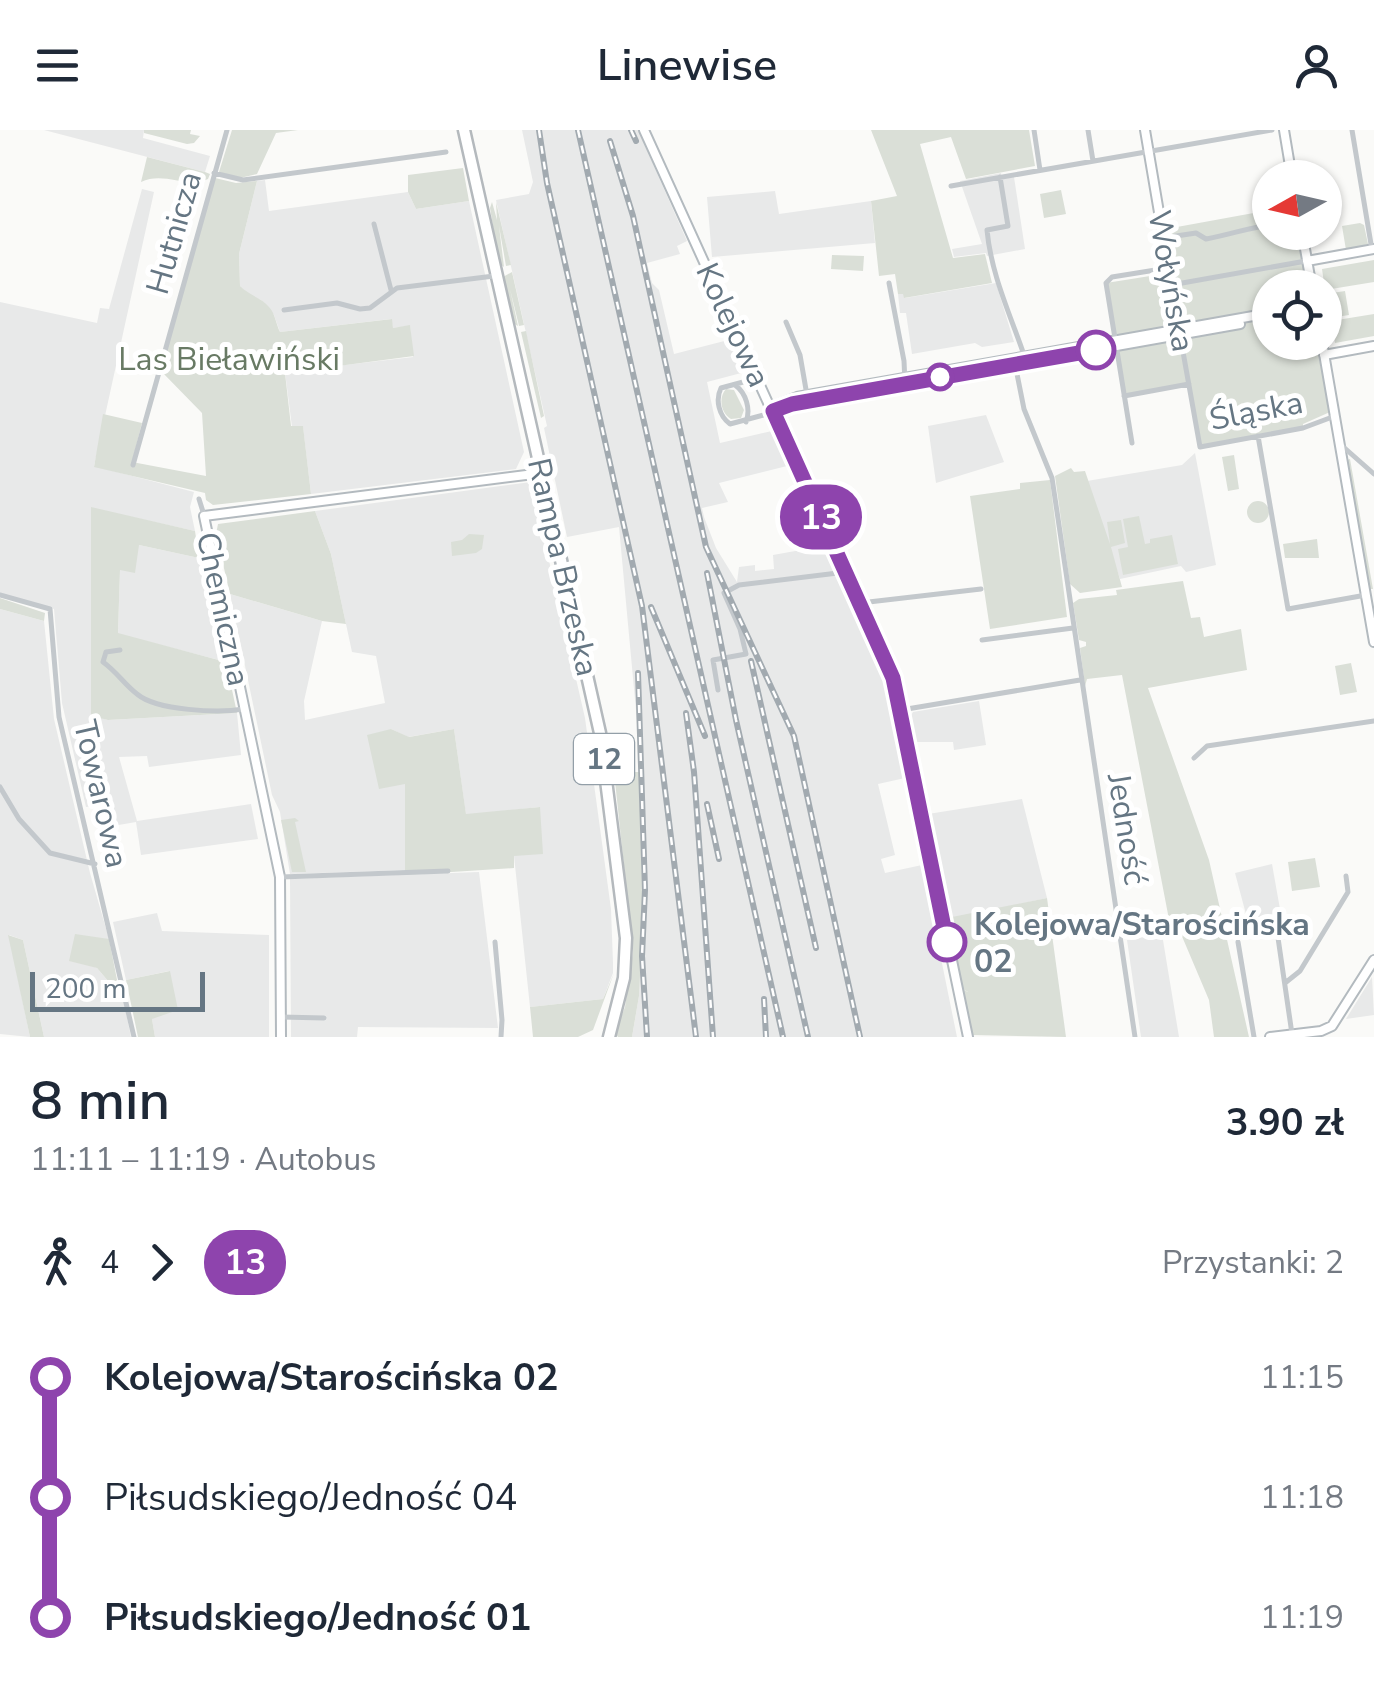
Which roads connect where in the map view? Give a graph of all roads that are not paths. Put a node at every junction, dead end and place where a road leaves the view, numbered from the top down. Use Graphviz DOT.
graph roads {
  1 [pos="227,130"];
  2 [pos="464,130"];
  3 [pos="644,130"];
  4 [pos="1034,130"];
  5 [pos="1088,130"];
  6 [pos="1145,130"];
  7 [pos="1272,130"];
  8 [pos="1284,130"];
  9 [pos="1352,130"];
  10 [pos="1148,151"];
  11 [pos="446,152"];
  12 [pos="1093,160"];
  13 [pos="1289,160"];
  14 [pos="1040,170"];
  15 [pos="214,173"];
  16 [pos="1000,177"];
  17 [pos="951,186"];
  18 [pos="374,224"];
  19 [pos="1252,227"];
  20 [pos="1163,238"];
  21 [pos="1305,250"];
  22 [pos="1373,250"];
  23 [pos="1307,261"];
  24 [pos="1168,268"];
  25 [pos="1309,270"];
  26 [pos="497,276"];
  27 [pos="889,283"];
  28 [pos="1171,285"];
  29 [pos="391,290"];
  30 [pos="284,310"];
  31 [pos="1252,319"];
  32 [pos="786,322"];
  33 [pos="1180,332"];
  34 [pos="1114,344"];
  35 [pos="1374,346"];
  36 [pos="1342,352"];
  37 [pos="1026,359"];
  38 [pos="1325,360"];
  39 [pos="1015,364"];
  40 [pos="758,378"];
  41 [pos="904,381"];
  42 [pos="734,384"];
  43 [pos="1189,384"];
  44 [pos="1124,396"];
  45 [pos="808,398"];
  46 [pos="772,409"];
  47 [pos="1335,416"];
  48 [pos="746,422"];
  49 [pos="1197,432"];
  50 [pos="1258,436"];
  51 [pos="1132,443"];
  52 [pos="1340,444"];
  53 [pos="133,465"];
  54 [pos="542,473"];
  55 [pos="1374,474"];
  56 [pos="199,499"];
  57 [pos="204,516"];
  58 [pos="846,572"];
  59 [pos="981,589"];
  60 [pos="0,595"];
  61 [pos="1366,595"];
  62 [pos="860,603"];
  63 [pos="1074,628"];
  64 [pos="982,640"];
  65 [pos="1374,642"];
  66 [pos="120,650"];
  67 [pos="1082,680"];
  68 [pos="718,690"];
  69 [pos="244,710"];
  70 [pos="901,710"];
  71 [pos="1374,720"];
  72 [pos="1194,758"];
  73 [pos="0,788"];
  74 [pos="95,864"];
  75 [pos="448,871"];
  76 [pos="1346,876"];
  77 [pos="280,877"];
  78 [pos="1276,924"];
  79 [pos="495,942"];
  80 [pos="1238,942"];
  81 [pos="1374,960"];
  82 [pos="1285,983"];
  83 [pos="617,1009"];
  84 [pos="281,1017"];
  85 [pos="324,1018"];
  86 [pos="1292,1034"];
  87 [pos="134,1037"];
  88 [pos="281,1037"];
  89 [pos="500,1037"];
  90 [pos="600,1037"];
  91 [pos="609,1037"];
  92 [pos="968,1037"];
  93 [pos="1135,1037"];
  94 [pos="1254,1037"];
  95 [pos="1272,1037"];
  1 -- 15 [label="street, Hutnicza"];
  2 -- 26 [label="highway, Rampa Brzeska / 12"];
  3 -- 40 [label="street, Kolejowa"];
  4 -- 14 [label="street"];
  5 -- 12 [label="street"];
  6 -- 10 [label="street, Wołyńska"];
  7 -- 10 [label="street"];
  8 -- 13 [label="street"];
  9 -- 22 [label="street"];
  10 -- 12 [label="street"];
  10 -- 20 [label="street, Wołyńska"];
  11 -- 15 [label="street"];
  12 -- 14 [label="street"];
  14 -- 16 [label="street"];
  15 -- 53 [label="street, Hutnicza"];
  16 -- 17 [label="street"];
  16 -- 37 [label="street"];
  18 -- 29 [label="street"];
  19 -- 20 [label="street"];
  20 -- 24 [label="street, Wołyńska"];
  21 -- 23 [label="street"];
  22 -- 23 [label="street"];
  23 -- 25 [label="street"];
  23 -- 28 [label="street"];
  24 -- 28 [label="street, Wołyńska"];
  24 -- 34 [label="street"];
  26 -- 29 [label="street"];
  26 -- 54 [label="highway, Rampa Brzeska / 12"];
  27 -- 41 [label="street"];
  28 -- 33 [label="street, Wołyńska"];
  29 -- 30 [label="street"];
  31 -- 33 [label="street"];
  32 -- 45 [label="street"];
  33 -- 34 [label="street"];
  33 -- 43 [label="street, Wołyńska"];
  34 -- 37 [label="street"];
  34 -- 44 [label="street"];
  35 -- 36 [label="street"];
  37 -- 39 [label="street"];
  37 -- 41 [label="street"];
  38 -- 47 [label="street"];
  39 -- 41 [label="street"];
  39 -- 63 [label="street, Jedność"];
  40 -- 42 [label="street"];
  40 -- 46 [label="street, Kolejowa"];
  41 -- 45 [label="street"];
  42 -- 48 [label="street"];
  42 -- 48 [label="street"];
  43 -- 44 [label="street"];
  43 -- 49 [label="street, Wołyńska"];
  44 -- 51 [label="street"];
  45 -- 46 [label="street"];
  46 -- 48 [label="street"];
  46 -- 58 [label="street, Kolejowa"];
  47 -- 50 [label="street, Śląska"];
  47 -- 52 [label="street"];
  49 -- 50 [label="street, Śląska"];
  50 -- 61 [label="street"];
  52 -- 55 [label="street"];
  52 -- 61 [label="street"];
  54 -- 57 [label="street, Chemiczna"];
  54 -- 83 [label="highway, Rampa Brzeska / 12"];
  56 -- 57 [label="street"];
  57 -- 69 [label="street, Chemiczna"];
  58 -- 62 [label="street, Kolejowa"];
  58 -- 68 [label="street"];
  59 -- 62 [label="street"];
  60 -- 74 [label="street, Towarowa"];
  61 -- 65 [label="street"];
  62 -- 70 [label="street, Kolejowa"];
  63 -- 64 [label="street"];
  63 -- 67 [label="street, Jedność"];
  66 -- 69 [label="street"];
  67 -- 70 [label="street"];
  67 -- 93 [label="street, Jedność"];
  69 -- 77 [label="street, Chemiczna"];
  70 -- 92 [label="street, Kolejowa"];
  71 -- 72 [label="street"];
  73 -- 74 [label="street"];
  74 -- 87 [label="street, Towarowa"];
  75 -- 77 [label="street"];
  76 -- 82 [label="street"];
  77 -- 84 [label="street, Chemiczna"];
  78 -- 82 [label="street"];
  79 -- 89 [label="street"];
  80 -- 94 [label="street"];
  81 -- 86 [label="street"];
  82 -- 86 [label="street"];
  83 -- 90 [label="highway, Rampa Brzeska / 12"];
  83 -- 91 [label="highway, Rampa Brzeska / 12"];
  84 -- 85 [label="street"];
  84 -- 88 [label="street, Chemiczna"];
  86 -- 95 [label="street"];
}
